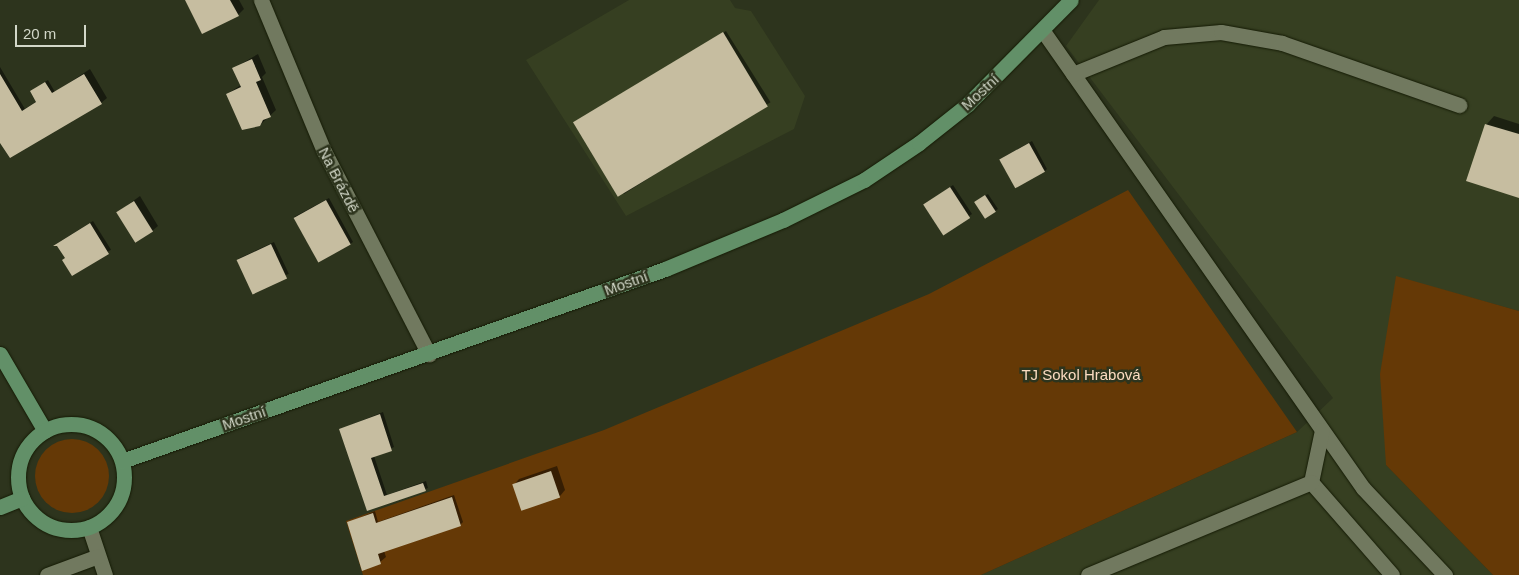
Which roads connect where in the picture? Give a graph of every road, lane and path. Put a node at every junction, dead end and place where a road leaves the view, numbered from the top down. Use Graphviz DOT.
graph roads {
  1 [pos="260,0"];
  2 [pos="1071,0"];
  3 [pos="1043,31"];
  4 [pos="1073,74"];
  5 [pos="1458,105"];
  6 [pos="0,354"];
  7 [pos="429,354"];
  8 [pos="1322,430"];
  9 [pos="45,431"];
  10 [pos="122,461"];
  11 [pos="1311,482"];
  12 [pos="22,498"];
  13 [pos="0,507"];
  14 [pos="89,527"];
  15 [pos="98,556"];
  16 [pos="47,575"];
  17 [pos="105,575"];
  18 [pos="1088,575"];
  19 [pos="1392,575"];
  20 [pos="1445,575"];
  1 -- 7 [label="street, Na Brázdě"];
  2 -- 3 [label="main road, Mostní"];
  3 -- 4 [label="street"];
  3 -- 7 [label="main road, Mostní"];
  4 -- 5 [label="street"];
  4 -- 8 [label="street"];
  6 -- 9 [label="main road"];
  7 -- 10 [label="main road, Mostní"];
  8 -- 11 [label="street"];
  8 -- 20 [label="street"];
  9 -- 10 [label="main road"];
  9 -- 12 [label="main road"];
  10 -- 14 [label="main road"];
  11 -- 18 [label="street"];
  11 -- 19 [label="street"];
  12 -- 13 [label="main road"];
  12 -- 14 [label="main road"];
  14 -- 15 [label="street"];
  15 -- 16 [label="street"];
  15 -- 17 [label="street"];
}
